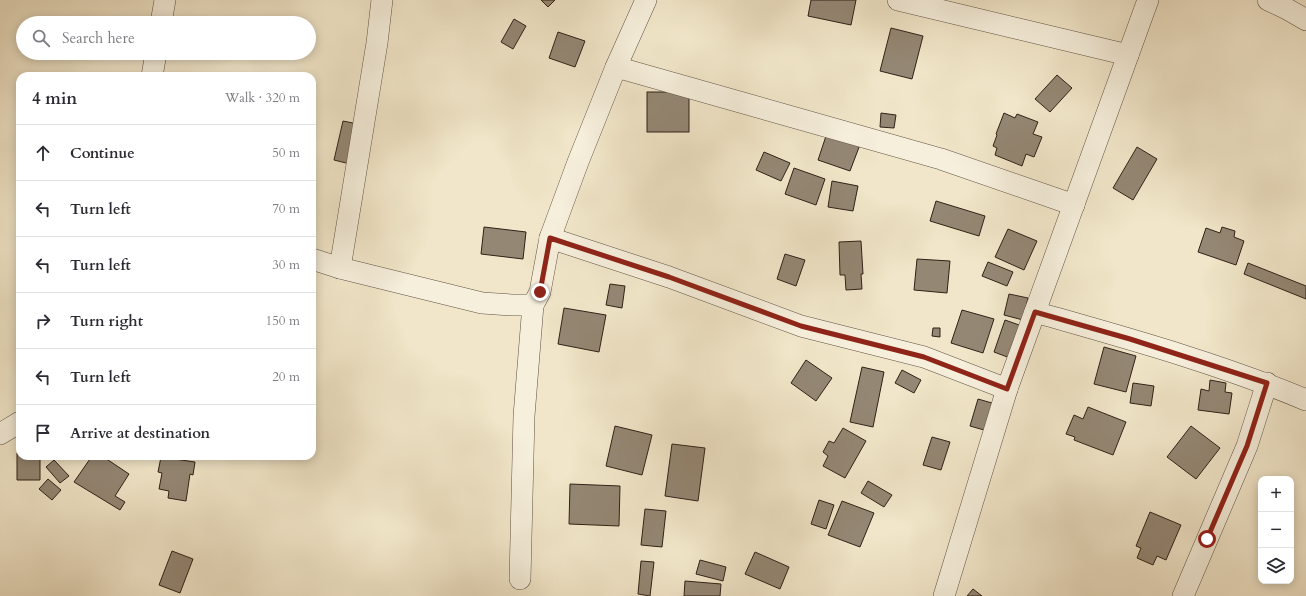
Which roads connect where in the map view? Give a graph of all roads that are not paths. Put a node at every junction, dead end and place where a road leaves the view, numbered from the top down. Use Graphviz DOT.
graph roads {
  1 [pos="165,0"];
  2 [pos="382,0"];
  3 [pos="646,0"];
  4 [pos="898,0"];
  5 [pos="1148,0"];
  6 [pos="1268,0"];
  7 [pos="162,16"];
  8 [pos="1306,20"];
  9 [pos="1128,55"];
  10 [pos="155,60"];
  11 [pos="616,66"];
  12 [pos="153,72"];
  13 [pos="1074,205"];
  14 [pos="550,238"];
  15 [pos="316,259"];
  16 [pos="340,268"];
  17 [pos="533,305"];
  18 [pos="1035,312"];
  19 [pos="1267,383"];
  20 [pos="1007,389"];
  21 [pos="1306,400"];
  22 [pos="16,424"];
  23 [pos="0,434"];
  24 [pos="520,579"];
  25 [pos="944,596"];
  26 [pos="1183,596"];
  1 -- 7 [label="street"];
  2 -- 16 [label="street"];
  3 -- 11 [label="street"];
  4 -- 9 [label="street"];
  5 -- 9 [label="street"];
  6 -- 8 [label="street"];
  9 -- 13 [label="street"];
  10 -- 12 [label="street"];
  11 -- 13 [label="street"];
  11 -- 14 [label="street"];
  13 -- 18 [label="street"];
  14 -- 17 [label="street"];
  14 -- 20 [label="street"];
  15 -- 16 [label="street"];
  16 -- 17 [label="street"];
  17 -- 24 [label="street"];
  18 -- 19 [label="street"];
  18 -- 20 [label="street"];
  19 -- 21 [label="street"];
  19 -- 26 [label="street"];
  20 -- 25 [label="street"];
  22 -- 23 [label="street"];
}
